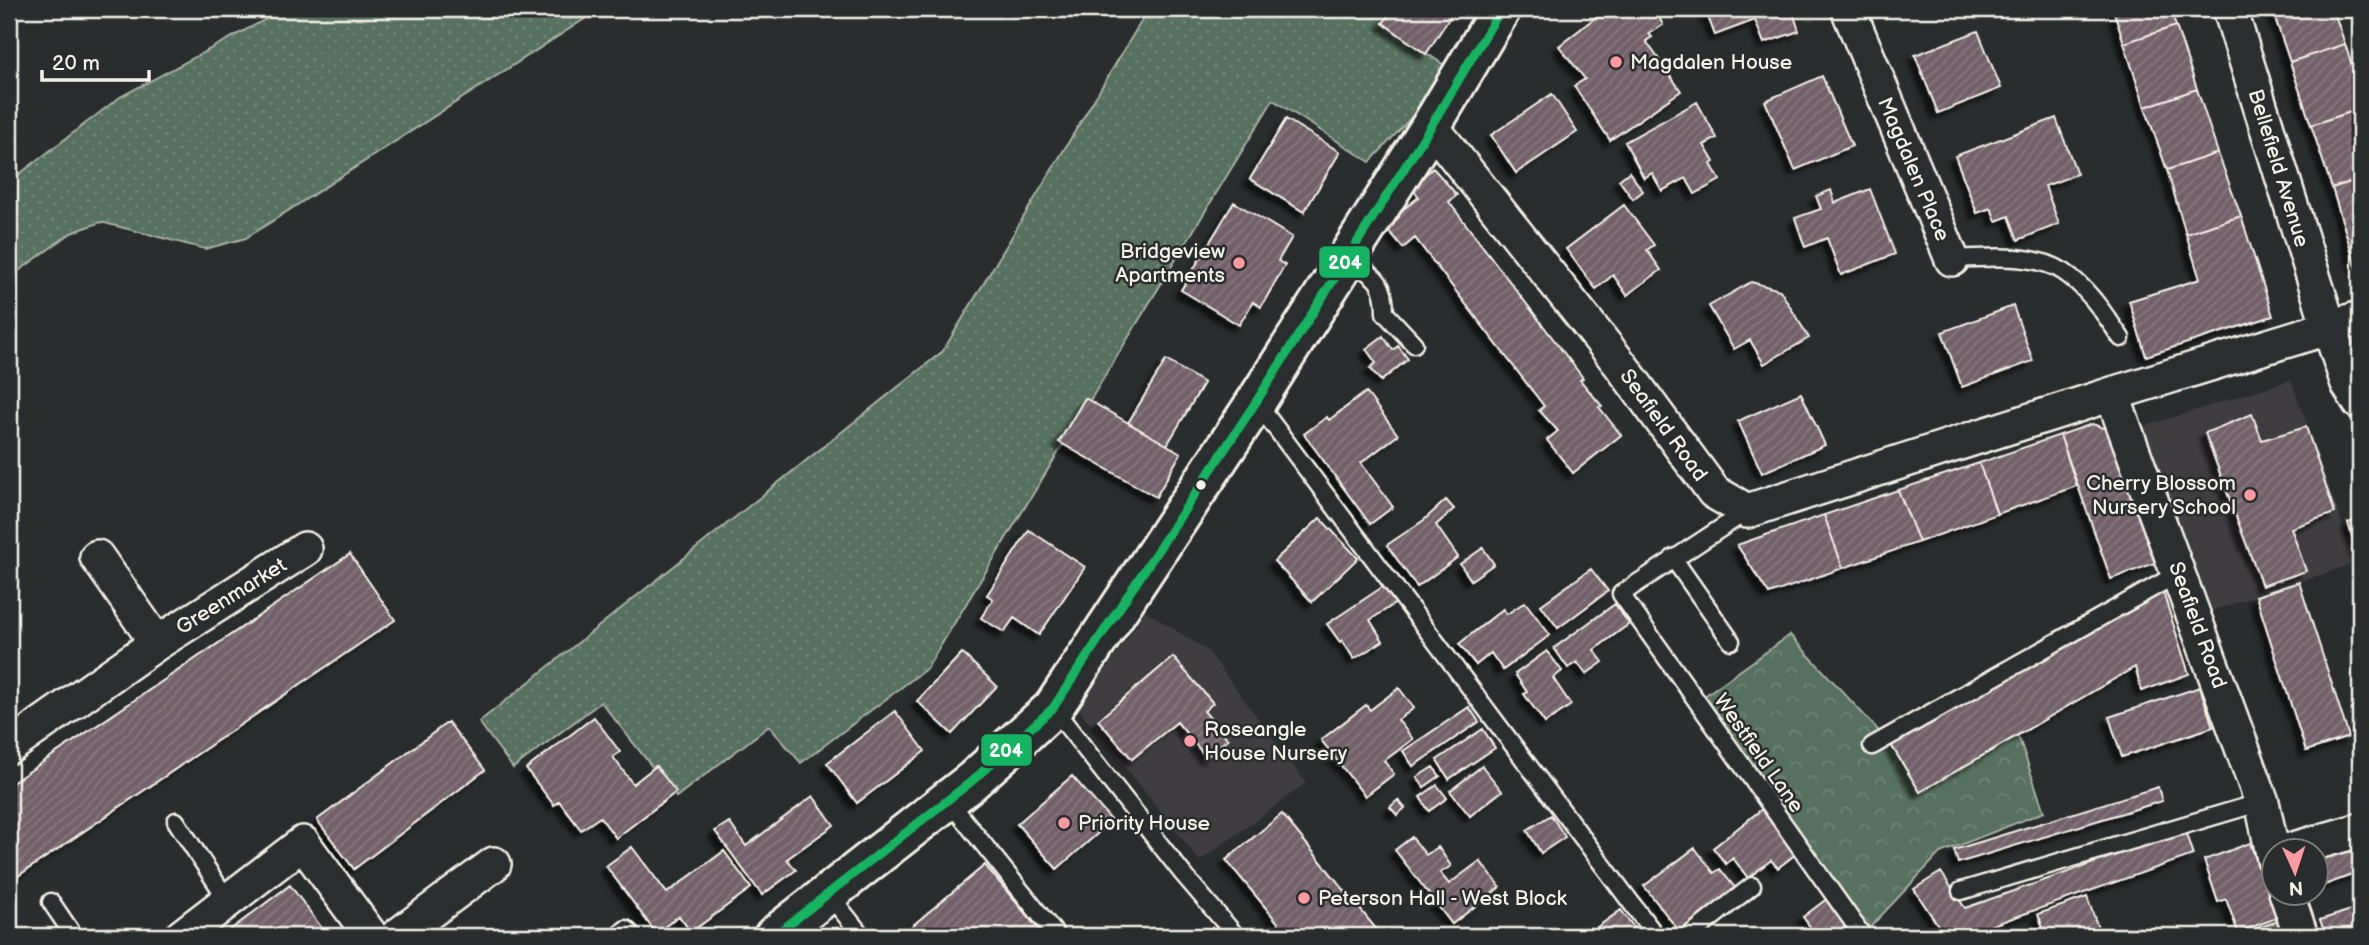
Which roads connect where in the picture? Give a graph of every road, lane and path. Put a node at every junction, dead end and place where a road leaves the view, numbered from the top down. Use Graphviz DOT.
graph roads {
  1 [pos="1501,9"];
  2 [pos="1848,9"];
  3 [pos="2230,9"];
  4 [pos="1431,127"];
  5 [pos="1347,258"];
  6 [pos="1952,259"];
  7 [pos="2360,317"];
  8 [pos="2329,327"];
  9 [pos="2120,338"];
  10 [pos="1414,344"];
  11 [pos="2112,394"];
  12 [pos="1256,402"];
  13 [pos="2360,403"];
  14 [pos="1747,511"];
  15 [pos="305,549"];
  16 [pos="97,557"];
  17 [pos="1673,558"];
  18 [pos="2179,573"];
  19 [pos="1731,641"];
  20 [pos="157,643"];
  21 [pos="1053,708"];
  22 [pos="1872,746"];
  23 [pos="9,747"];
  24 [pos="948,800"];
  25 [pos="2262,802"];
  26 [pos="176,821"];
  27 [pos="2360,830"];
  28 [pos="2272,836"];
  29 [pos="2330,839"];
  30 [pos="494,864"];
  31 [pos="1752,886"];
  32 [pos="1961,891"];
  33 [pos="828,893"];
  34 [pos="228,901"];
  35 [pos="51,902"];
  36 [pos="2291,906"];
  37 [pos="74,936"];
  38 [pos="182,936"];
  39 [pos="372,936"];
  40 [pos="397,936"];
  41 [pos="618,936"];
  42 [pos="633,936"];
  43 [pos="774,936"];
  44 [pos="862,936"];
  45 [pos="1057,936"];
  46 [pos="1236,936"];
  47 [pos="1656,936"];
  48 [pos="1689,936"];
  49 [pos="1863,936"];
  50 [pos="2301,936"];
  1 -- 4 [label="street"];
  2 -- 6 [label="street, Magdalen Place"];
  3 -- 8 [label="street, Bellefield Avenue"];
  4 -- 5 [label="street"];
  4 -- 14 [label="street, Seafield Road"];
  5 -- 10 [label="lane"];
  5 -- 12 [label="street"];
  6 -- 9 [label="lane, Magdalen Place"];
  7 -- 8 [label="street"];
  8 -- 11 [label="street"];
  8 -- 13 [label="street, Bellefield Avenue"];
  11 -- 14 [label="street"];
  11 -- 18 [label="street, Seafield Road"];
  12 -- 21 [label="street"];
  12 -- 47 [label="lane"];
  14 -- 17 [label="lane"];
  15 -- 20 [label="street, Greenmarket"];
  16 -- 20 [label="street, Greenmarket"];
  17 -- 19 [label="lane"];
  17 -- 49 [label="lane, Westfield Lane"];
  18 -- 22 [label="lane"];
  18 -- 25 [label="street, Seafield Road"];
  20 -- 23 [label="street, Greenmarket"];
  21 -- 24 [label="street"];
  21 -- 46 [label="lane"];
  24 -- 33 [label="street"];
  24 -- 45 [label="lane"];
  25 -- 28 [label="street, Seafield Road"];
  25 -- 32 [label="lane"];
  26 -- 34 [label="lane"];
  27 -- 29 [label="street"];
  30 -- 40 [label="street"];
  31 -- 48 [label="lane"];
  33 -- 43 [label="street"];
  33 -- 44 [label="lane"];
  34 -- 38 [label="street"];
  34 -- 39 [label="street"];
  35 -- 37 [label="lane"];
  36 -- 50 [label="street"];
  41 -- 42 [label="lane"];
}
